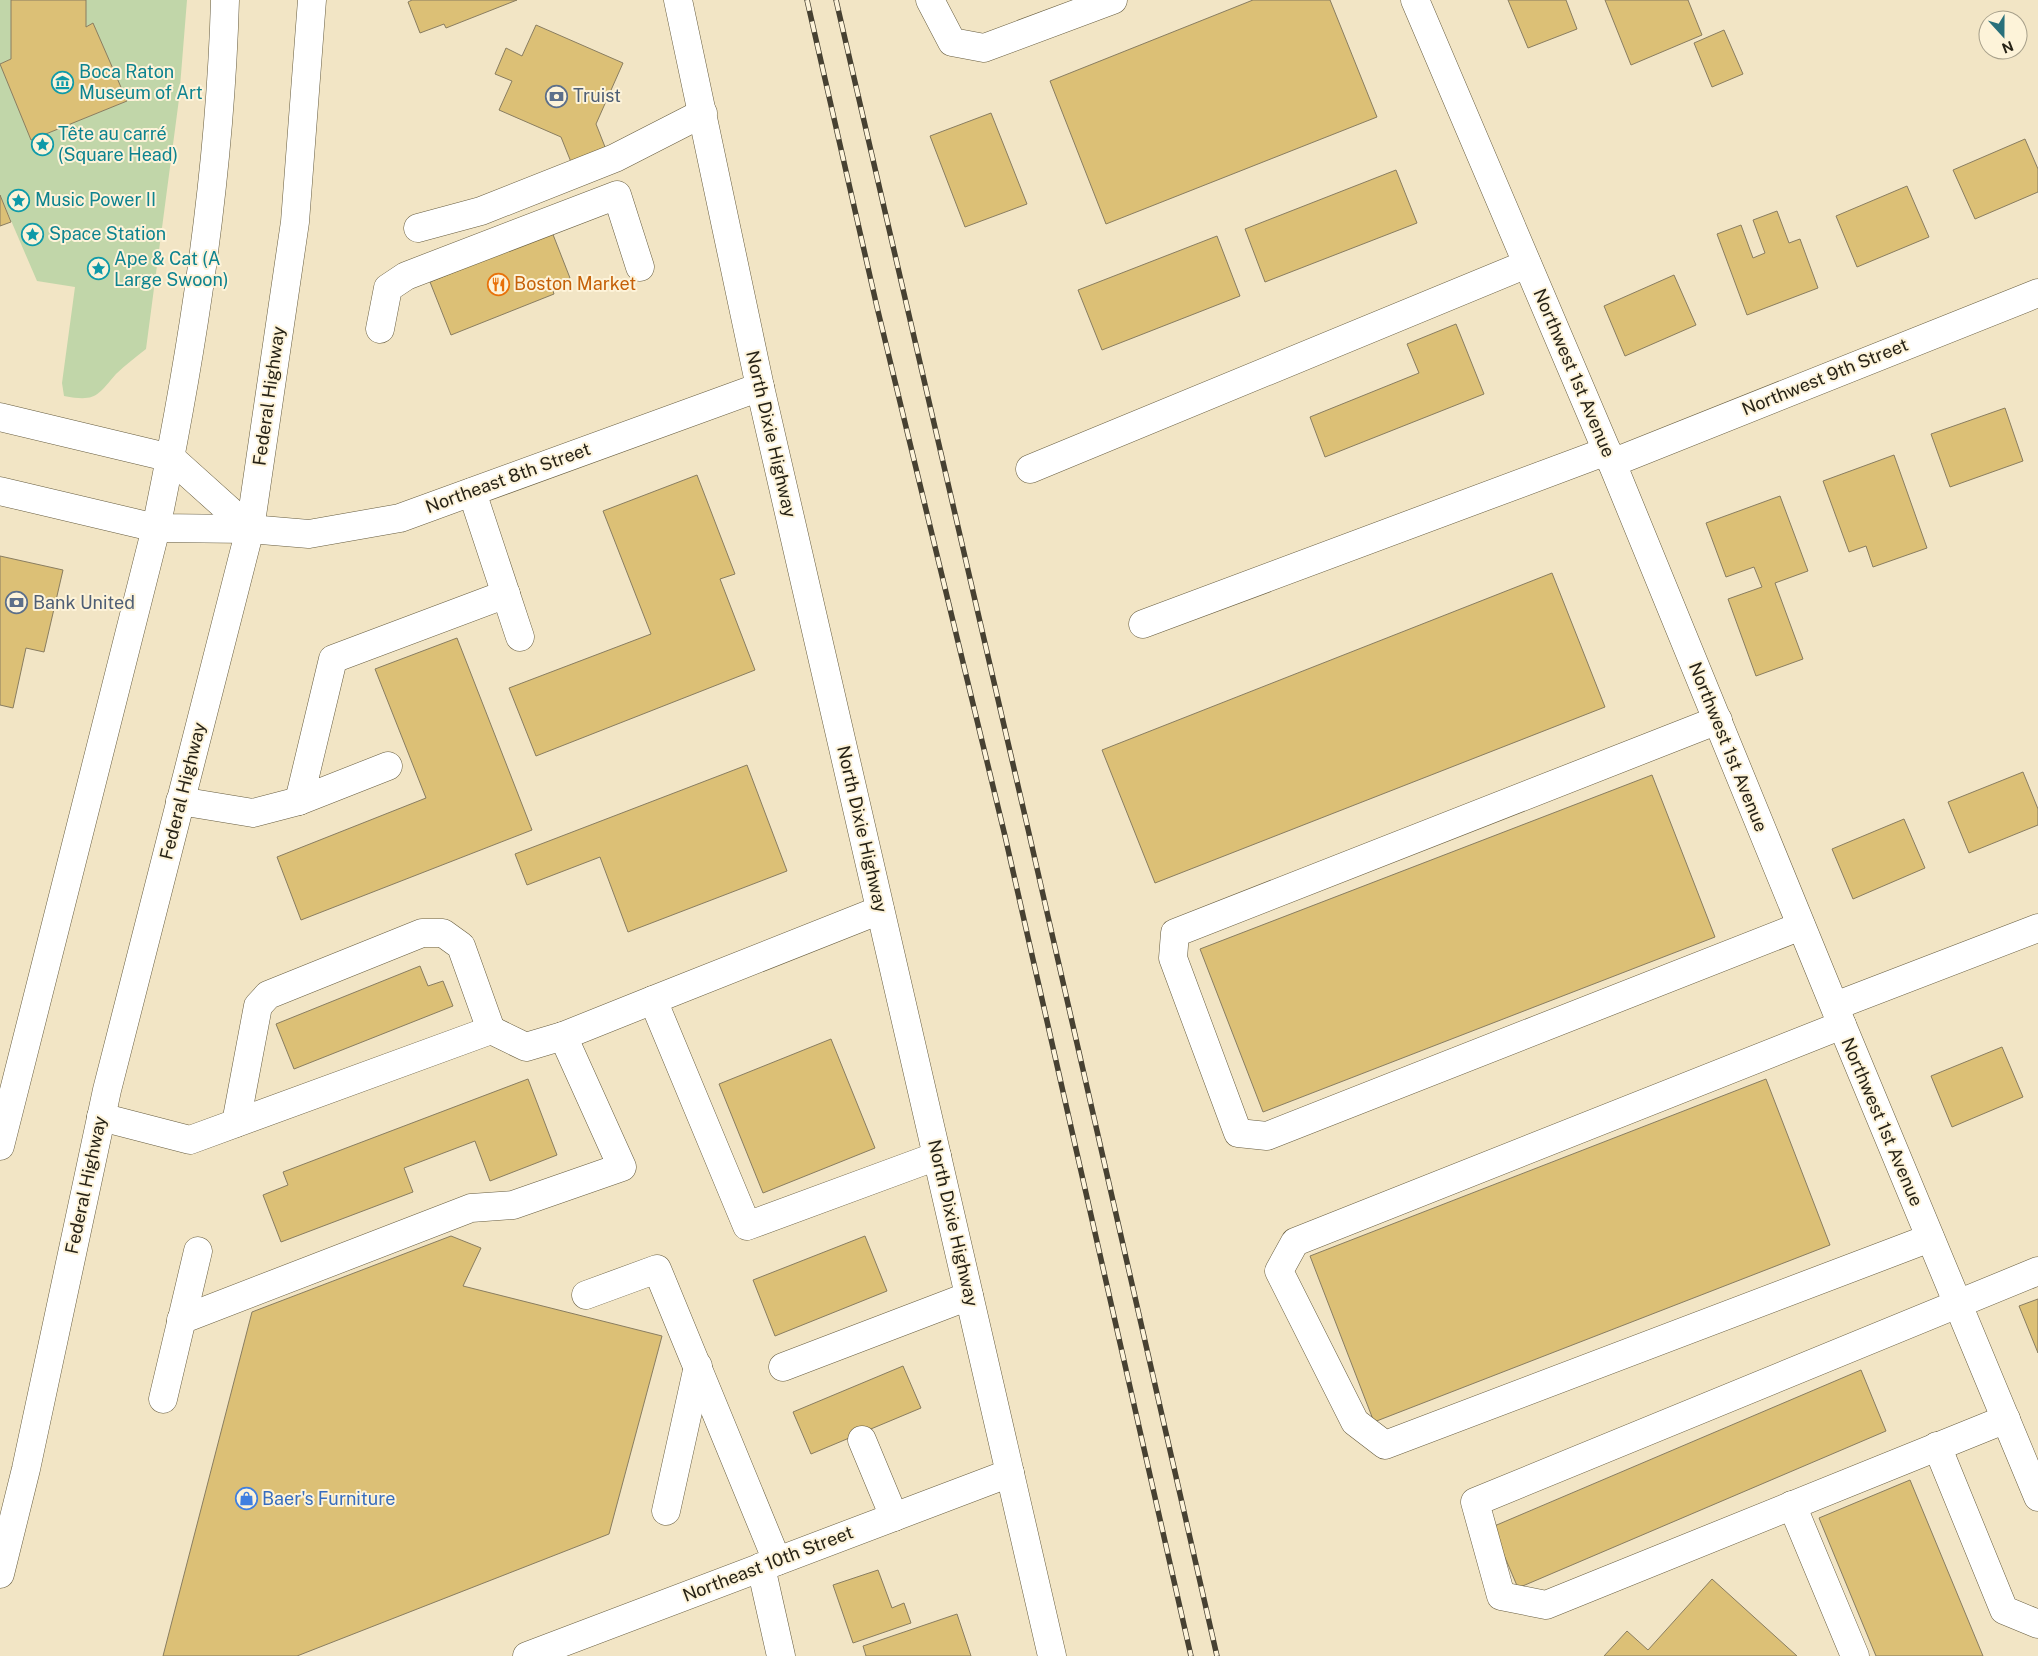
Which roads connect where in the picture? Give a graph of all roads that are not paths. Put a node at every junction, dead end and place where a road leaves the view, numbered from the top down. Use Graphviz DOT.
graph roads {
  1 [pos="225,0"];
  2 [pos="312,0"];
  3 [pos="678,0"];
  4 [pos="930,0"];
  5 [pos="1113,0"];
  6 [pos="1415,0"];
  7 [pos="703,113"];
  8 [pos="418,228"];
  9 [pos="1527,264"];
  10 [pos="640,267"];
  11 [pos="2038,292"];
  12 [pos="380,329"];
  13 [pos="760,387"];
  14 [pos="0,416"];
  15 [pos="1610,457"];
  16 [pos="171,458"];
  17 [pos="1030,469"];
  18 [pos="0,492"];
  19 [pos="472,492"];
  20 [pos="156,528"];
  21 [pos="250,529"];
  22 [pos="506,594"];
  23 [pos="1143,624"];
  24 [pos="520,637"];
  25 [pos="1718,720"];
  26 [pos="388,766"];
  27 [pos="180,801"];
  28 [pos="299,801"];
  29 [pos="880,910"];
  30 [pos="1801,926"];
  31 [pos="2038,928"];
  32 [pos="653,1000"];
  33 [pos="1838,1016"];
  34 [pos="491,1030"];
  35 [pos="563,1036"];
  36 [pos="4,1117"];
  37 [pos="101,1118"];
  38 [pos="236,1123"];
  39 [pos="0,1146"];
  40 [pos="937,1156"];
  41 [pos="1930,1238"];
  42 [pos="198,1251"];
  43 [pos="2038,1271"];
  44 [pos="586,1295"];
  45 [pos="969,1296"];
  46 [pos="1957,1303"];
  47 [pos="182,1320"];
  48 [pos="698,1366"];
  49 [pos="783,1367"];
  50 [pos="163,1398"];
  51 [pos="2006,1419"];
  52 [pos="862,1440"];
  53 [pos="1936,1446"];
  54 [pos="1010,1473"];
  55 [pos="2038,1497"];
  56 [pos="1792,1505"];
  57 [pos="666,1511"];
  58 [pos="894,1517"];
  59 [pos="769,1564"];
  60 [pos="0,1574"];
  61 [pos="2038,1624"];
  62 [pos="527,1656"];
  63 [pos="781,1656"];
  64 [pos="1052,1656"];
  65 [pos="1855,1656"];
  1 -- 16 [label="main road"];
  2 -- 21 [label="main road, Federal Highway"];
  3 -- 7 [label="main road, North Dixie Highway"];
  4 -- 5 [label="main road"];
  6 -- 9 [label="main road, Northwest 1st Avenue"];
  7 -- 8 [label="main road"];
  7 -- 13 [label="main road, North Dixie Highway"];
  9 -- 15 [label="main road, Northwest 1st Avenue"];
  9 -- 17 [label="main road"];
  10 -- 12 [label="main road"];
  11 -- 15 [label="main road, Northwest 9th Street"];
  13 -- 19 [label="main road, Northeast 8th Street"];
  13 -- 29 [label="main road, North Dixie Highway"];
  14 -- 16 [label="main road"];
  15 -- 23 [label="main road, Northwest 9th Street"];
  15 -- 25 [label="main road, Northwest 1st Avenue"];
  16 -- 20 [label="main road"];
  16 -- 21 [label="main road"];
  18 -- 20 [label="main road, Northeast 8th Street"];
  19 -- 21 [label="main road, Northeast 8th Street"];
  19 -- 22 [label="main road"];
  20 -- 21 [label="main road, Northeast 8th Street"];
  20 -- 36 [label="main road"];
  21 -- 27 [label="main road, Federal Highway"];
  22 -- 24 [label="main road"];
  22 -- 28 [label="main road"];
  25 -- 30 [label="main road, Northwest 1st Avenue"];
  25 -- 30 [label="main road"];
  26 -- 28 [label="main road"];
  27 -- 28 [label="main road"];
  27 -- 37 [label="main road, Federal Highway"];
  29 -- 32 [label="main road"];
  29 -- 40 [label="main road, North Dixie Highway"];
  30 -- 33 [label="main road, Northwest 1st Avenue"];
  31 -- 33 [label="main road"];
  32 -- 35 [label="main road"];
  32 -- 40 [label="main road"];
  33 -- 41 [label="main road, Northwest 1st Avenue"];
  33 -- 41 [label="main road"];
  34 -- 35 [label="main road"];
  34 -- 38 [label="main road"];
  34 -- 38 [label="main road"];
  35 -- 47 [label="main road"];
  36 -- 39 [label="main road"];
  37 -- 38 [label="main road"];
  37 -- 60 [label="main road, Federal Highway"];
  40 -- 45 [label="main road, North Dixie Highway"];
  41 -- 46 [label="main road, Northwest 1st Avenue"];
  42 -- 47 [label="main road"];
  43 -- 46 [label="main road"];
  44 -- 48 [label="main road"];
  45 -- 49 [label="main road"];
  45 -- 54 [label="main road, North Dixie Highway"];
  46 -- 51 [label="main road, Northwest 1st Avenue"];
  46 -- 56 [label="main road"];
  47 -- 50 [label="main road"];
  48 -- 57 [label="main road"];
  48 -- 59 [label="main road"];
  51 -- 53 [label="main road"];
  51 -- 55 [label="main road, Northwest 1st Avenue"];
  52 -- 58 [label="main road"];
  53 -- 56 [label="main road"];
  53 -- 61 [label="main road"];
  54 -- 58 [label="main road, Northeast 10th Street"];
  54 -- 64 [label="main road, North Dixie Highway"];
  56 -- 65 [label="main road"];
  58 -- 59 [label="main road, Northeast 10th Street"];
  59 -- 62 [label="main road, Northeast 10th Street"];
  59 -- 63 [label="main road"];
}
